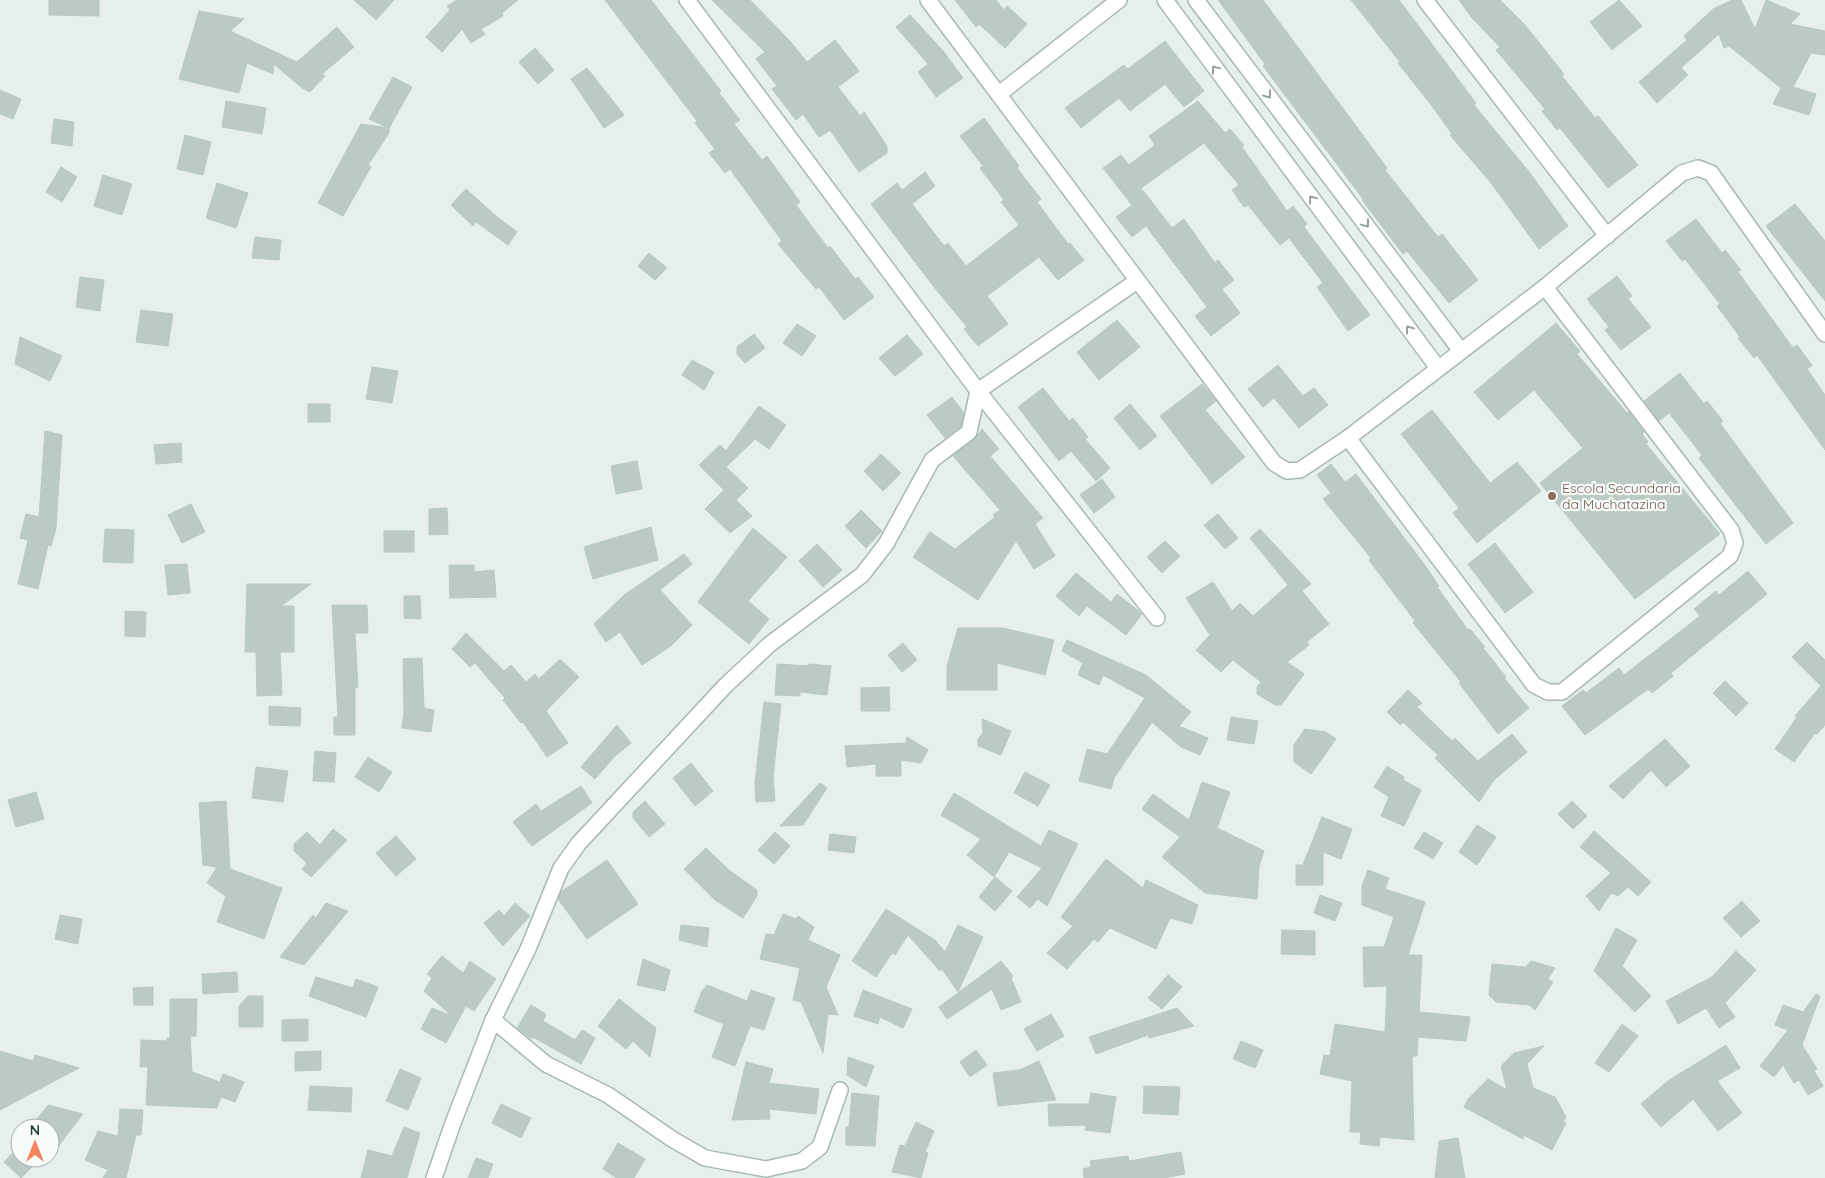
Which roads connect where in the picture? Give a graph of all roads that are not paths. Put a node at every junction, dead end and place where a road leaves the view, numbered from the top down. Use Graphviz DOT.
graph roads {
  1 [pos="687,0"];
  2 [pos="928,0"];
  3 [pos="1120,0"];
  4 [pos="1164,0"];
  5 [pos="1196,0"];
  6 [pos="1425,0"];
  7 [pos="998,94"];
  8 [pos="1287,120"];
  9 [pos="1267,138"];
  10 [pos="1607,236"];
  11 [pos="1137,281"];
  12 [pos="1545,287"];
  13 [pos="1825,334"];
  14 [pos="1462,351"];
  15 [pos="1438,368"];
  16 [pos="978,391"];
  17 [pos="1348,438"];
  18 [pos="1156,618"];
  19 [pos="493,1020"];
  20 [pos="840,1090"];
  21 [pos="434,1178"];
  1 -- 16 [label="street"];
  2 -- 7 [label="street"];
  3 -- 7 [label="street"];
  9 -- 4 [label="street, one-way"];
  5 -- 8 [label="street, one-way"];
  6 -- 10 [label="street"];
  7 -- 11 [label="street"];
  8 -- 9 [label="street"];
  8 -- 14 [label="street, one-way"];
  15 -- 9 [label="street, one-way"];
  10 -- 12 [label="street"];
  10 -- 13 [label="street"];
  11 -- 16 [label="street"];
  11 -- 17 [label="street"];
  12 -- 14 [label="street"];
  12 -- 17 [label="street"];
  14 -- 15 [label="street"];
  15 -- 17 [label="street"];
  16 -- 18 [label="street"];
  16 -- 19 [label="street"];
  19 -- 20 [label="street"];
  19 -- 21 [label="street"];
}
